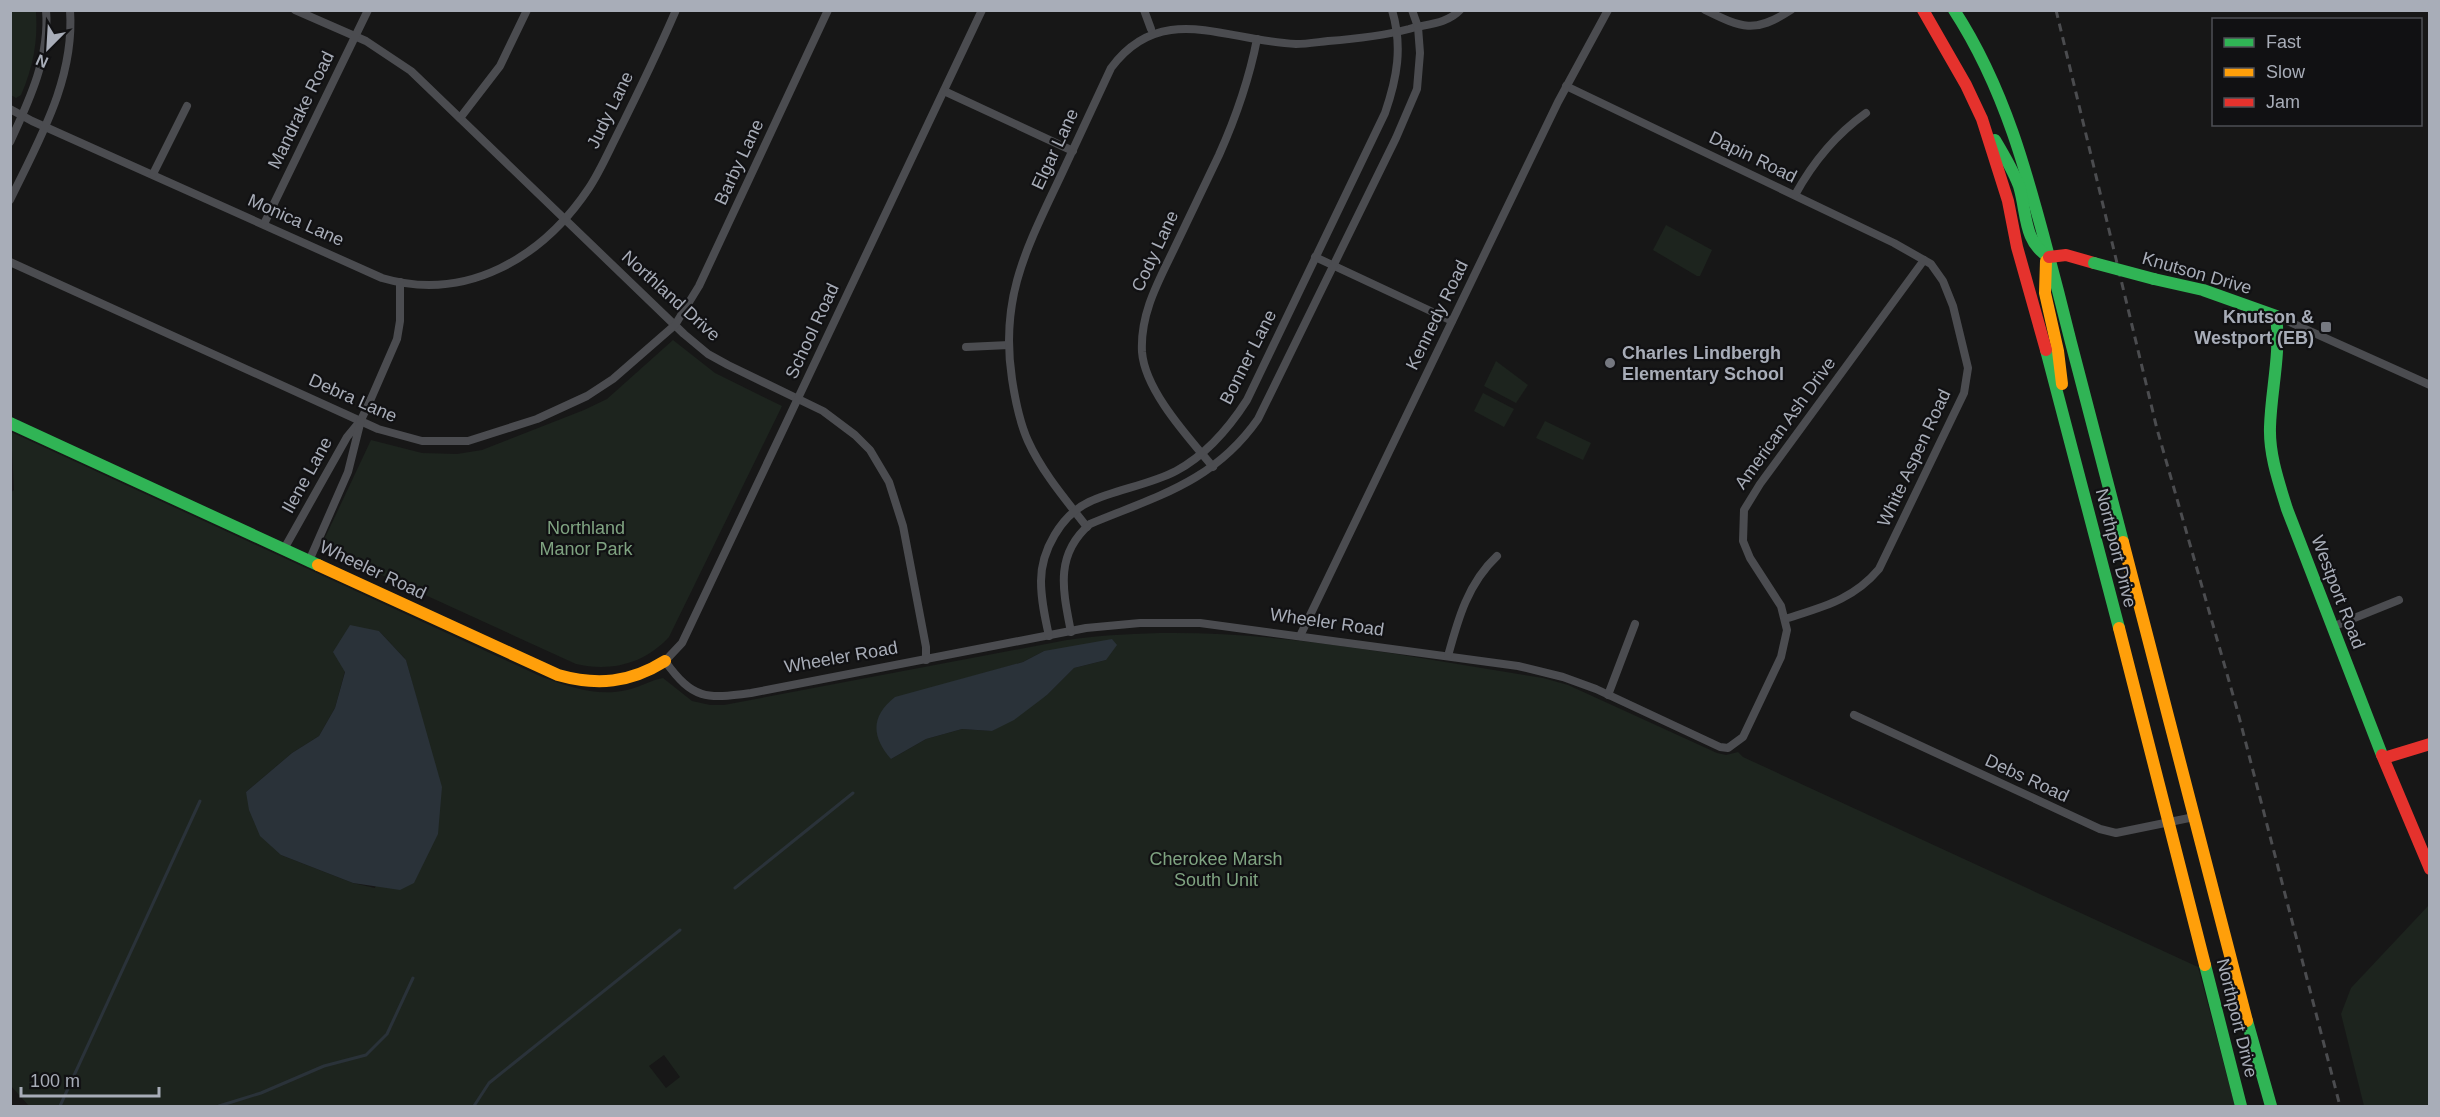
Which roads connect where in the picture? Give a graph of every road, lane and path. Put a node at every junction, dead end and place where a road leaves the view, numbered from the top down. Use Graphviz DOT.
graph roads {
  1 [pos="45,10"];
  2 [pos="70,10"];
  3 [pos="295,10"];
  4 [pos="368,10"];
  5 [pos="527,10"];
  6 [pos="676,10"];
  7 [pos="828,10"];
  8 [pos="982,10"];
  9 [pos="1144,10"];
  10 [pos="1392,10"];
  11 [pos="1412,10"];
  12 [pos="1460,10"];
  13 [pos="1608,10"];
  14 [pos="1705,10"];
  15 [pos="1791,10"];
  16 [pos="1923,10"];
  17 [pos="1954,10"];
  18 [pos="1418,27"];
  19 [pos="1151,29"];
  20 [pos="1397,32"];
  21 [pos="355,37"];
  22 [pos="1257,39"];
  23 [pos="1566,86"];
  24 [pos="944,91"];
  25 [pos="187,106"];
  26 [pos="10,109"];
  27 [pos="1866,112"];
  28 [pos="22,116"];
  29 [pos="460,118"];
  30 [pos="1982,119"];
  31 [pos="45,126"];
  32 [pos="10,142"];
  33 [pos="1073,151"];
  34 [pos="153,174"];
  35 [pos="1795,195"];
  36 [pos="10,200"];
  37 [pos="564,219"];
  38 [pos="264,224"];
  39 [pos="1315,257"];
  40 [pos="2049,257"];
  41 [pos="1924,260"];
  42 [pos="10,262"];
  43 [pos="1333,265"];
  44 [pos="400,282"];
  45 [pos="2276,315"];
  46 [pos="1452,321"];
  47 [pos="675,325"];
  48 [pos="1009,345"];
  49 [pos="966,347"];
  50 [pos="2430,385"];
  51 [pos="798,399"];
  52 [pos="361,420"];
  53 [pos="2066,422"];
  54 [pos="10,423"];
  55 [pos="1201,453"];
  56 [pos="1213,467"];
  57 [pos="1075,511"];
  58 [pos="1087,527"];
  59 [pos="284,549"];
  60 [pos="1497,556"];
  61 [pos="309,561"];
  62 [pos="2399,600"];
  63 [pos="1785,619"];
  64 [pos="1635,624"];
  65 [pos="2332,627"];
  66 [pos="1071,632"];
  67 [pos="1049,636"];
  68 [pos="1300,636"];
  69 [pos="1448,656"];
  70 [pos="926,660"];
  71 [pos="665,661"];
  72 [pos="1608,694"];
  73 [pos="1854,715"];
  74 [pos="2430,744"];
  75 [pos="1732,746"];
  76 [pos="2384,758"];
  77 [pos="2194,817"];
  78 [pos="2168,824"];
  79 [pos="2430,869"];
  80 [pos="2241,1107"];
  81 [pos="2271,1107"];
  1 -- 28 [label="street"];
  2 -- 31 [label="street"];
  3 -- 21 [label="street, Northland Drive"];
  4 -- 21 [label="street, Mandrake Road"];
  5 -- 29 [label="street"];
  6 -- 37 [label="street, Judy Lane"];
  7 -- 47 [label="street, Barby Lane"];
  8 -- 24 [label="street, School Road"];
  9 -- 19 [label="street"];
  10 -- 20 [label="street, Bonner Lane"];
  11 -- 18 [label="street, Bonner Lane"];
  12 -- 18 [label="street, Elgar Lane"];
  13 -- 23 [label="street, Kennedy Road"];
  14 -- 15 [label="street"];
  16 -- 30 [label="main road, Northport Drive"];
  17 -- 40 [label="main road, Northport Drive"];
  18 -- 20 [label="street, Elgar Lane"];
  18 -- 43 [label="street, Bonner Lane"];
  19 -- 22 [label="street, Elgar Lane"];
  19 -- 33 [label="street, Elgar Lane"];
  20 -- 22 [label="street, Elgar Lane"];
  20 -- 39 [label="street, Bonner Lane"];
  21 -- 29 [label="street, Northland Drive"];
  21 -- 38 [label="street, Mandrake Road"];
  22 -- 55 [label="street, Cody Lane"];
  23 -- 35 [label="street, Dapin Road"];
  23 -- 46 [label="street, Kennedy Road"];
  24 -- 33 [label="street"];
  24 -- 51 [label="street, School Road"];
  25 -- 34 [label="street"];
  26 -- 28 [label="street, Monica Lane"];
  27 -- 35 [label="street"];
  28 -- 31 [label="street, Monica Lane"];
  28 -- 32 [label="street"];
  29 -- 37 [label="street, Northland Drive"];
  30 -- 40 [label="main road"];
  30 -- 53 [label="main road, Northport Drive"];
  31 -- 34 [label="street, Monica Lane"];
  31 -- 36 [label="street"];
  33 -- 48 [label="street, Elgar Lane"];
  34 -- 38 [label="street, Monica Lane"];
  35 -- 41 [label="street, Dapin Road"];
  37 -- 44 [label="street, Monica Lane"];
  37 -- 47 [label="street, Northland Drive"];
  38 -- 44 [label="street, Monica Lane"];
  39 -- 43 [label="street"];
  39 -- 55 [label="street, Bonner Lane"];
  40 -- 45 [label="main road, Knutson Drive, bridge"];
  40 -- 53 [label="main road"];
  40 -- 77 [label="main road, Northport Drive"];
  41 -- 63 [label="street, American Ash Drive"];
  41 -- 63 [label="street, White Aspen Road"];
  42 -- 52 [label="street, Debra Lane"];
  43 -- 46 [label="street"];
  43 -- 56 [label="street, Bonner Lane"];
  44 -- 52 [label="street, Ilene Lane"];
  45 -- 50 [label="street, Knutson Drive"];
  45 -- 65 [label="main road, Westport Road"];
  46 -- 68 [label="street, Kennedy Road"];
  47 -- 51 [label="street, Northland Drive"];
  47 -- 52 [label="street, Debra Lane"];
  48 -- 49 [label="street"];
  48 -- 57 [label="street, Elgar Lane"];
  51 -- 70 [label="street, Northland Drive"];
  51 -- 71 [label="street, School Road"];
  52 -- 59 [label="street, Ilene Lane"];
  52 -- 61 [label="street, Ilene Lane"];
  53 -- 78 [label="main road, Northport Drive"];
  54 -- 59 [label="main road, Wheeler Road"];
  55 -- 56 [label="street, Cody Lane"];
  55 -- 57 [label="street, Bonner Lane"];
  56 -- 58 [label="street, Bonner Lane"];
  57 -- 58 [label="street, Elgar Lane"];
  57 -- 67 [label="street, Bonner Lane"];
  58 -- 66 [label="street"];
  59 -- 61 [label="main road, Wheeler Road"];
  60 -- 69 [label="street"];
  61 -- 71 [label="main road, Wheeler Road"];
  62 -- 65 [label="street"];
  63 -- 75 [label="street, American Ash Drive"];
  64 -- 72 [label="street"];
  65 -- 76 [label="main road, Westport Road"];
  66 -- 67 [label="street, Wheeler Road"];
  66 -- 68 [label="street, Wheeler Road"];
  67 -- 70 [label="street, Wheeler Road"];
  68 -- 69 [label="street, Wheeler Road"];
  69 -- 72 [label="street, Wheeler Road"];
  70 -- 71 [label="street, Wheeler Road"];
  72 -- 75 [label="street, Wheeler Road"];
  73 -- 78 [label="street, Debs Road"];
  74 -- 76 [label="main road"];
  76 -- 79 [label="main road, Westport Road"];
  77 -- 78 [label="street, Debs Road"];
  77 -- 81 [label="main road, Northport Drive"];
  78 -- 80 [label="main road, Northport Drive"];
}
